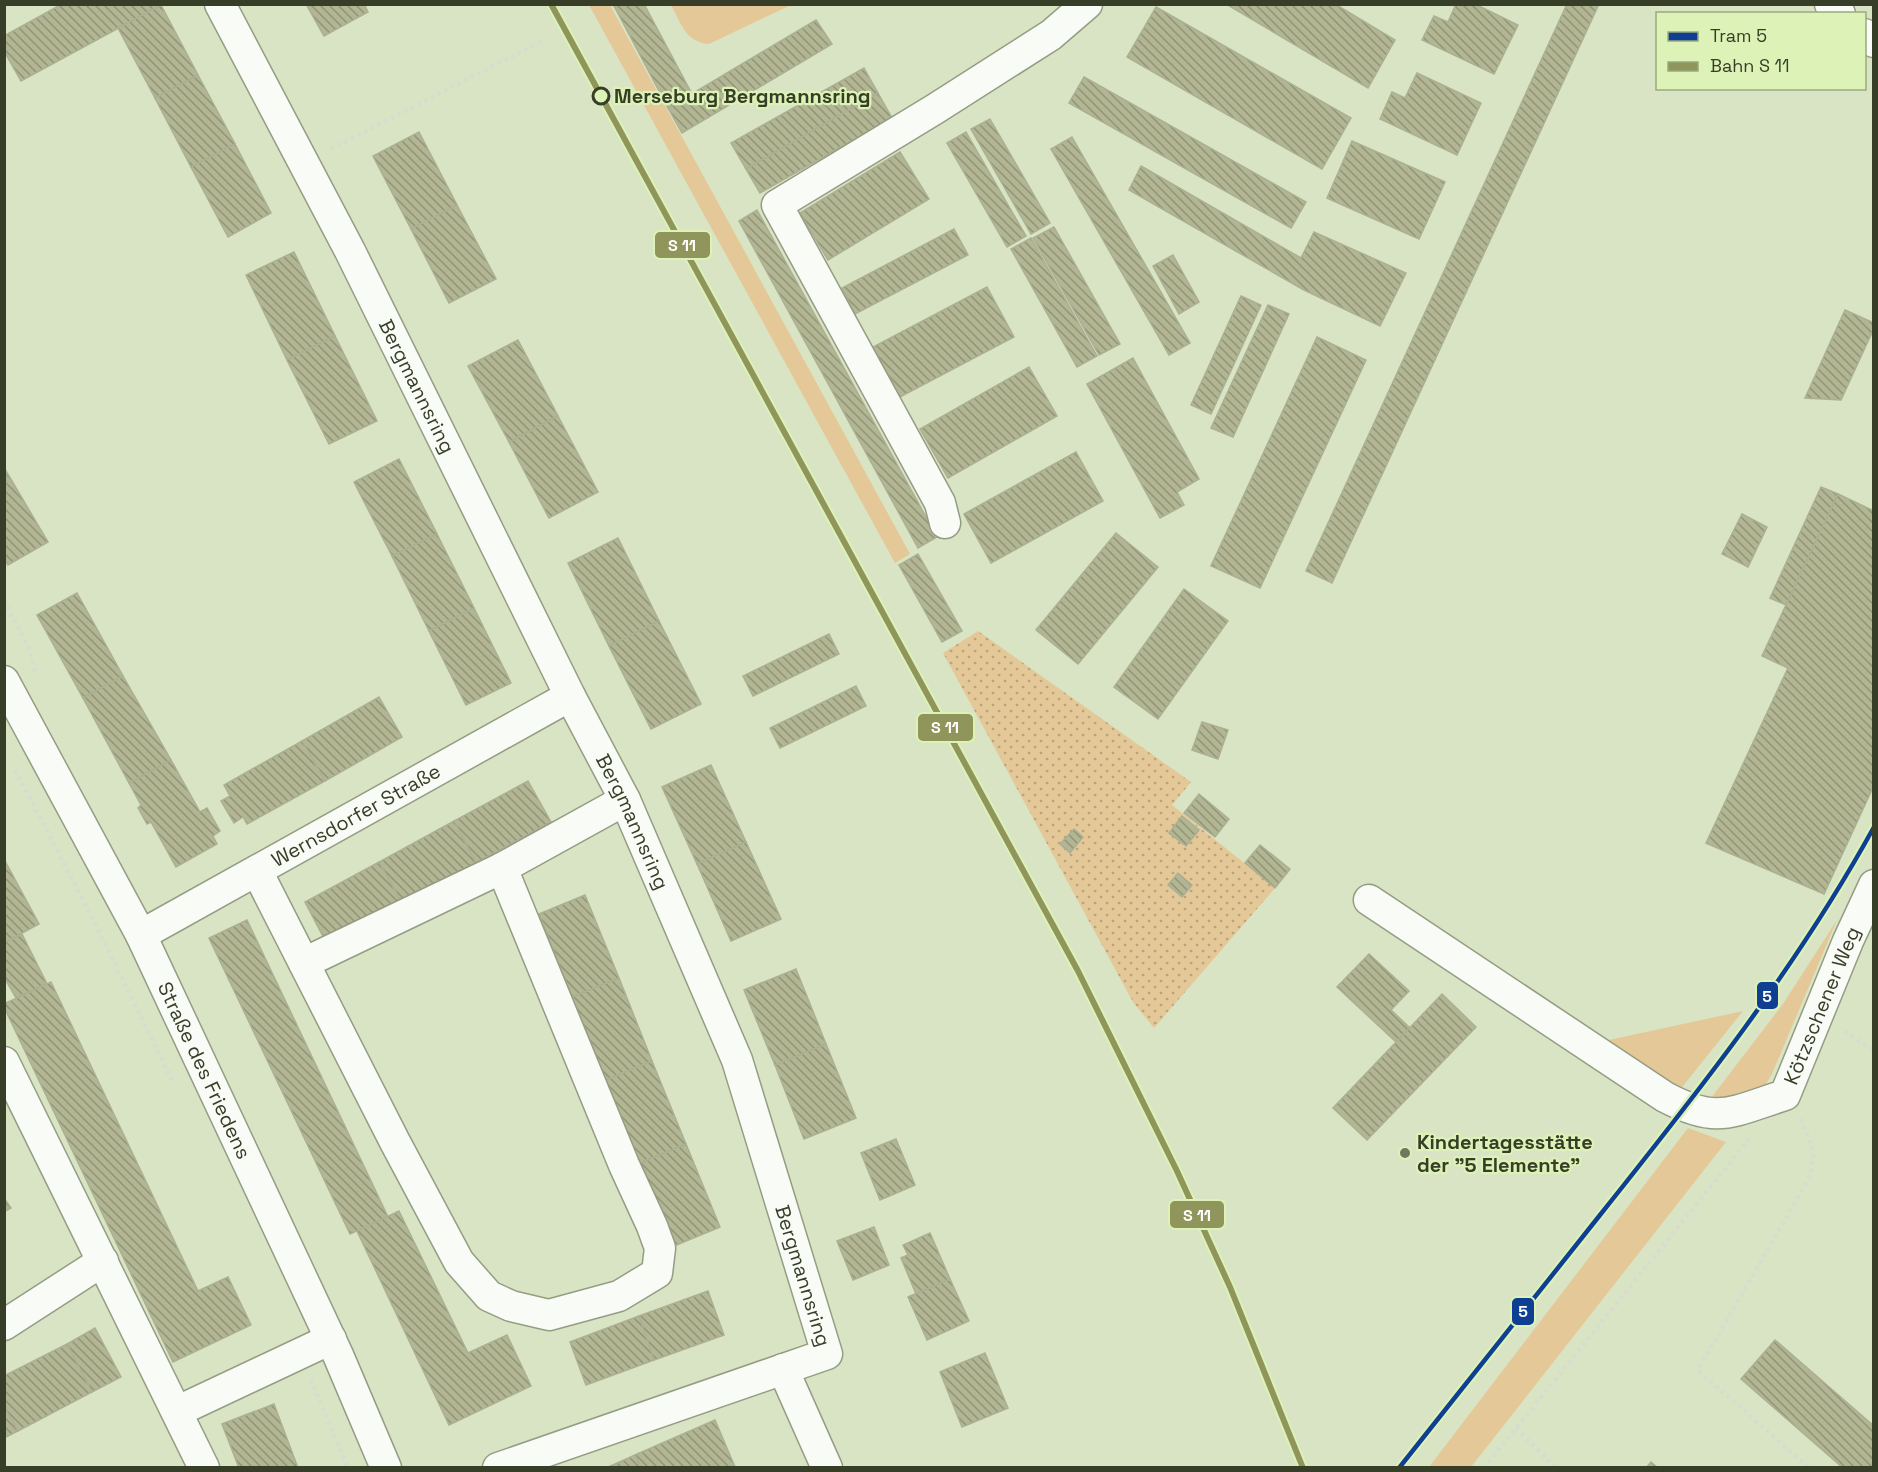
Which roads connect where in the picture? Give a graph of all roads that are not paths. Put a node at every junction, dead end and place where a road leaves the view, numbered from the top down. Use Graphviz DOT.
graph roads {
  1 [pos="220,4"];
  2 [pos="1088,4"];
  3 [pos="945,523"];
  4 [pos="4,681"];
  5 [pos="570,696"];
  6 [pos="625,800"];
  7 [pos="502,868"];
  8 [pos="257,871"];
  9 [pos="1874,885"];
  10 [pos="1369,900"];
  11 [pos="141,935"];
  12 [pos="304,963"];
  13 [pos="4,1062"];
  14 [pos="103,1261"];
  15 [pos="4,1325"];
  16 [pos="331,1339"];
  17 [pos="783,1369"];
  18 [pos="178,1411"];
  19 [pos="204,1467"];
  20 [pos="386,1467"];
  21 [pos="498,1467"];
  22 [pos="827,1467"];
  1 -- 5 [label="street, Bergmannsring"];
  2 -- 3 [label="street"];
  4 -- 11 [label="street, Straße des Friedens"];
  5 -- 6 [label="street, Bergmannsring"];
  5 -- 8 [label="street, Wernsdorfer Straße"];
  6 -- 7 [label="street"];
  6 -- 17 [label="street, Bergmannsring"];
  7 -- 12 [label="street"];
  7 -- 12 [label="street"];
  8 -- 11 [label="street, Wernsdorfer Straße"];
  8 -- 12 [label="street"];
  9 -- 10 [label="street, Kötzschener Weg"];
  11 -- 16 [label="street, Straße des Friedens"];
  13 -- 14 [label="street"];
  14 -- 15 [label="street"];
  14 -- 18 [label="street"];
  16 -- 18 [label="street"];
  16 -- 20 [label="street, Straße des Friedens"];
  17 -- 21 [label="street, Bergmannsring"];
  17 -- 22 [label="street"];
  18 -- 19 [label="street"];
}
